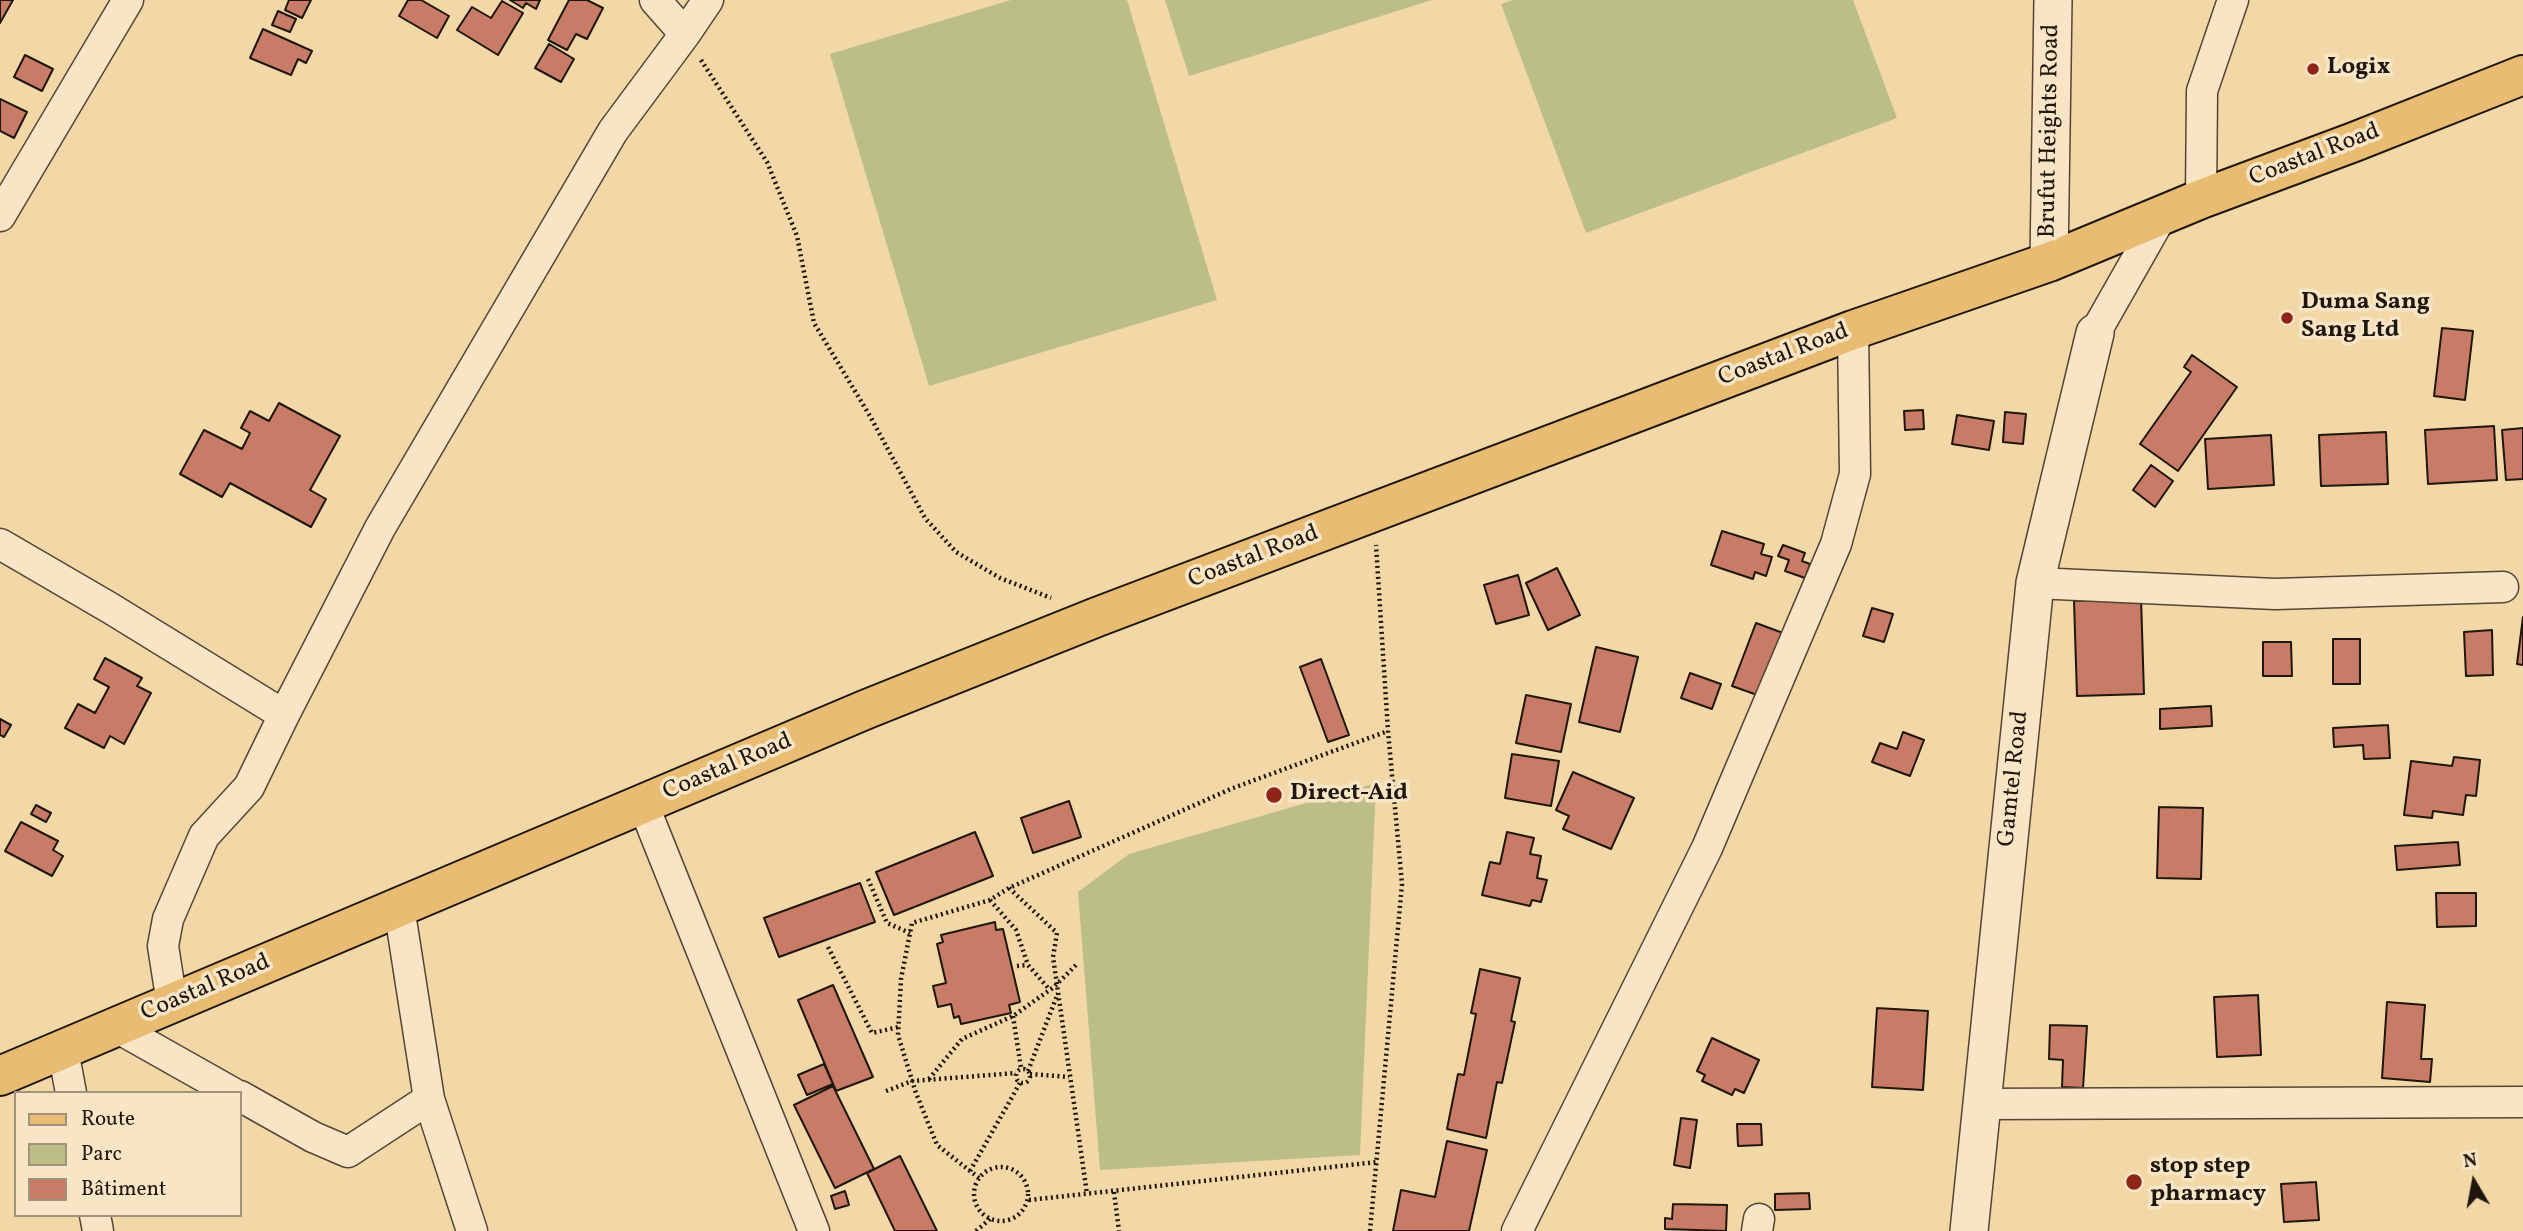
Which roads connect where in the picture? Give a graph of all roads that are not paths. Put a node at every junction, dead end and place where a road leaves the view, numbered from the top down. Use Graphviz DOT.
graph roads {
  1 [pos="128,0"];
  2 [pos="654,0"];
  3 [pos="708,0"];
  4 [pos="2053,0"];
  5 [pos="2233,0"];
  6 [pos="685,34"];
  7 [pos="2523,75"];
  8 [pos="2201,199"];
  9 [pos="2162,215"];
  10 [pos="0,216"];
  11 [pos="2049,262"];
  12 [pos="1853,330"];
  13 [pos="2095,333"];
  14 [pos="0,544"];
  15 [pos="2035,583"];
  16 [pos="2503,587"];
  17 [pos="284,715"];
  18 [pos="643,804"];
  19 [pos="399,907"];
  20 [pos="172,1003"];
  21 [pos="116,1027"];
  22 [pos="63,1049"];
  23 [pos="0,1076"];
  24 [pos="71,1091"];
  25 [pos="229,1091"];
  26 [pos="242,1097"];
  27 [pos="429,1099"];
  28 [pos="2523,1102"];
  29 [pos="1981,1104"];
  30 [pos="472,1231"];
  31 [pos="814,1231"];
  32 [pos="1517,1231"];
  33 [pos="1969,1231"];
  1 -- 10 [label="street"];
  2 -- 6 [label="street"];
  3 -- 6 [label="street"];
  4 -- 11 [label="street, Brufut Heights Road"];
  5 -- 8 [label="street"];
  6 -- 17 [label="street"];
  7 -- 8 [label="main road, Coastal Road"];
  8 -- 9 [label="main road, Coastal Road"];
  9 -- 11 [label="main road, Coastal Road"];
  9 -- 13 [label="street"];
  11 -- 12 [label="main road, Coastal Road"];
  12 -- 18 [label="main road, Coastal Road"];
  12 -- 32 [label="street"];
  13 -- 15 [label="street, Gamtel Road"];
  14 -- 17 [label="street"];
  15 -- 16 [label="street"];
  15 -- 29 [label="street, Gamtel Road"];
  17 -- 20 [label="street"];
  18 -- 19 [label="main road, Coastal Road"];
  18 -- 31 [label="street"];
  19 -- 20 [label="main road, Coastal Road"];
  19 -- 27 [label="street"];
  20 -- 21 [label="main road, Coastal Road"];
  21 -- 22 [label="main road, Coastal Road"];
  21 -- 25 [label="street"];
  22 -- 23 [label="main road, Coastal Road"];
  22 -- 24 [label="street"];
  26 -- 27 [label="street"];
  27 -- 30 [label="street"];
  28 -- 29 [label="street"];
  29 -- 33 [label="street, Gamtel Road"];
}
